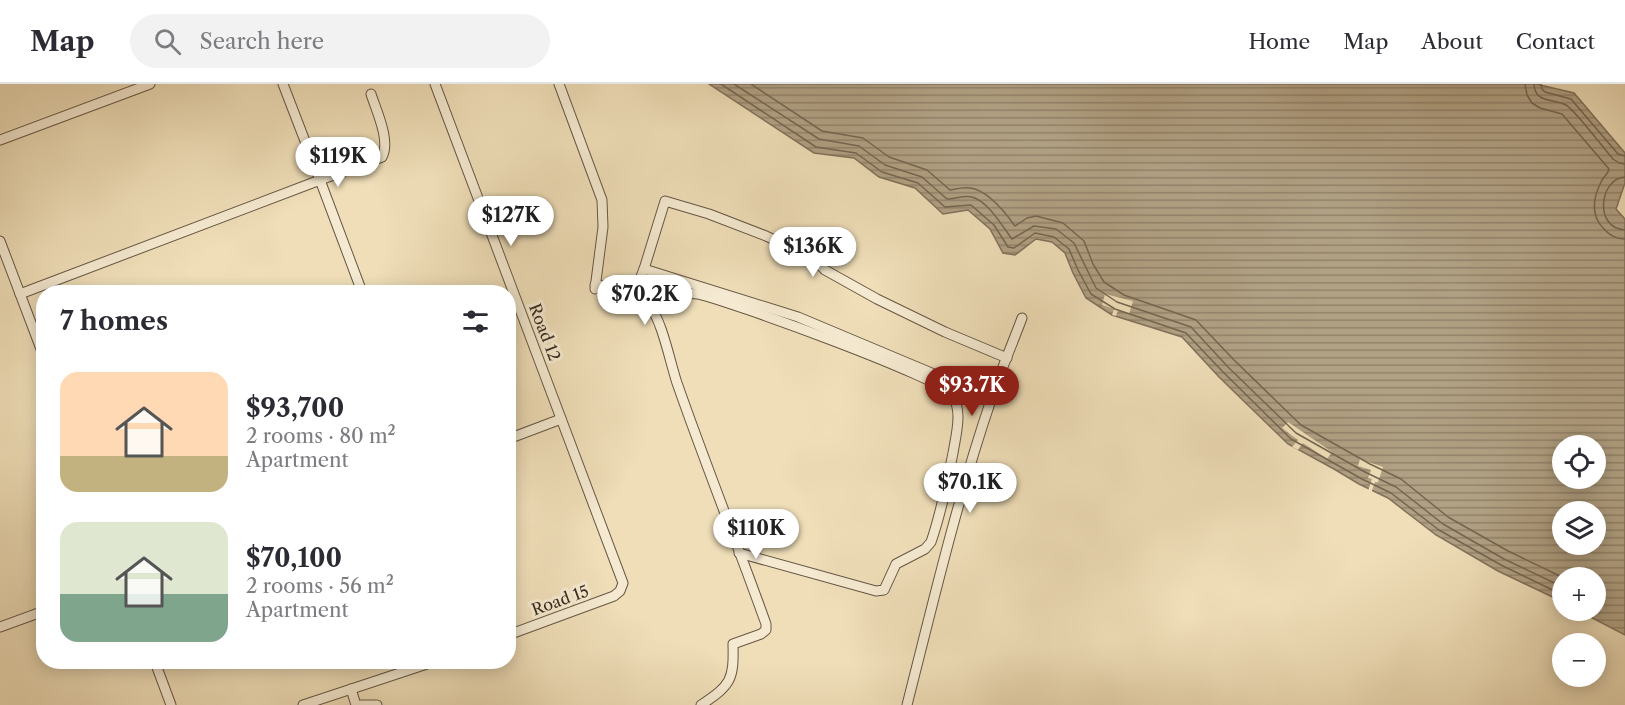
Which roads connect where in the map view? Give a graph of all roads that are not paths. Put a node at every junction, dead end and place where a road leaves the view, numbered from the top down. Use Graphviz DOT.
graph roads {
  1 [pos="150,84"];
  2 [pos="283,84"];
  3 [pos="435,84"];
  4 [pos="559,84"];
  5 [pos="371,94"];
  6 [pos="0,140"];
  7 [pos="320,180"];
  8 [pos="0,241"];
  9 [pos="10,268"];
  10 [pos="644,269"];
  11 [pos="0,272"];
  12 [pos="44,285"];
  13 [pos="359,285"];
  14 [pos="511,285"];
  15 [pos="36,288"];
  16 [pos="635,292"];
  17 [pos="20,294"];
  18 [pos="516,299"];
  19 [pos="650,305"];
  20 [pos="1022,318"];
  21 [pos="36,336"];
  22 [pos="1007,358"];
  23 [pos="991,398"];
  24 [pos="561,419"];
  25 [pos="516,436"];
  26 [pos="739,553"];
  27 [pos="620,591"];
  28 [pos="36,614"];
  29 [pos="0,627"];
  30 [pos="516,632"];
  31 [pos="158,669"];
  32 [pos="412,669"];
  33 [pos="351,689"];
  34 [pos="171,705"];
  35 [pos="303,705"];
  36 [pos="356,705"];
  37 [pos="361,705"];
  38 [pos="377,705"];
  39 [pos="701,705"];
  40 [pos="907,705"];
  1 -- 6 [label="street"];
  2 -- 7 [label="street"];
  3 -- 14 [label="street, Road 12"];
  4 -- 16 [label="street"];
  5 -- 7 [label="street"];
  7 -- 12 [label="street"];
  7 -- 13 [label="street"];
  8 -- 9 [label="street"];
  9 -- 11 [label="street"];
  9 -- 17 [label="street"];
  10 -- 16 [label="street"];
  10 -- 22 [label="street"];
  10 -- 23 [label="street"];
  15 -- 17 [label="street"];
  16 -- 19 [label="street"];
  17 -- 21 [label="street"];
  18 -- 24 [label="street, Road 12"];
  19 -- 26 [label="street"];
  19 -- 26 [label="street"];
  20 -- 22 [label="street"];
  22 -- 23 [label="street"];
  23 -- 40 [label="street"];
  24 -- 25 [label="street"];
  24 -- 27 [label="street, Road 12"];
  26 -- 39 [label="street"];
  27 -- 30 [label="street, Road 15"];
  28 -- 29 [label="street"];
  31 -- 34 [label="street"];
  32 -- 33 [label="street"];
  33 -- 35 [label="street"];
  33 -- 36 [label="street"];
  37 -- 38 [label="street"];
}
